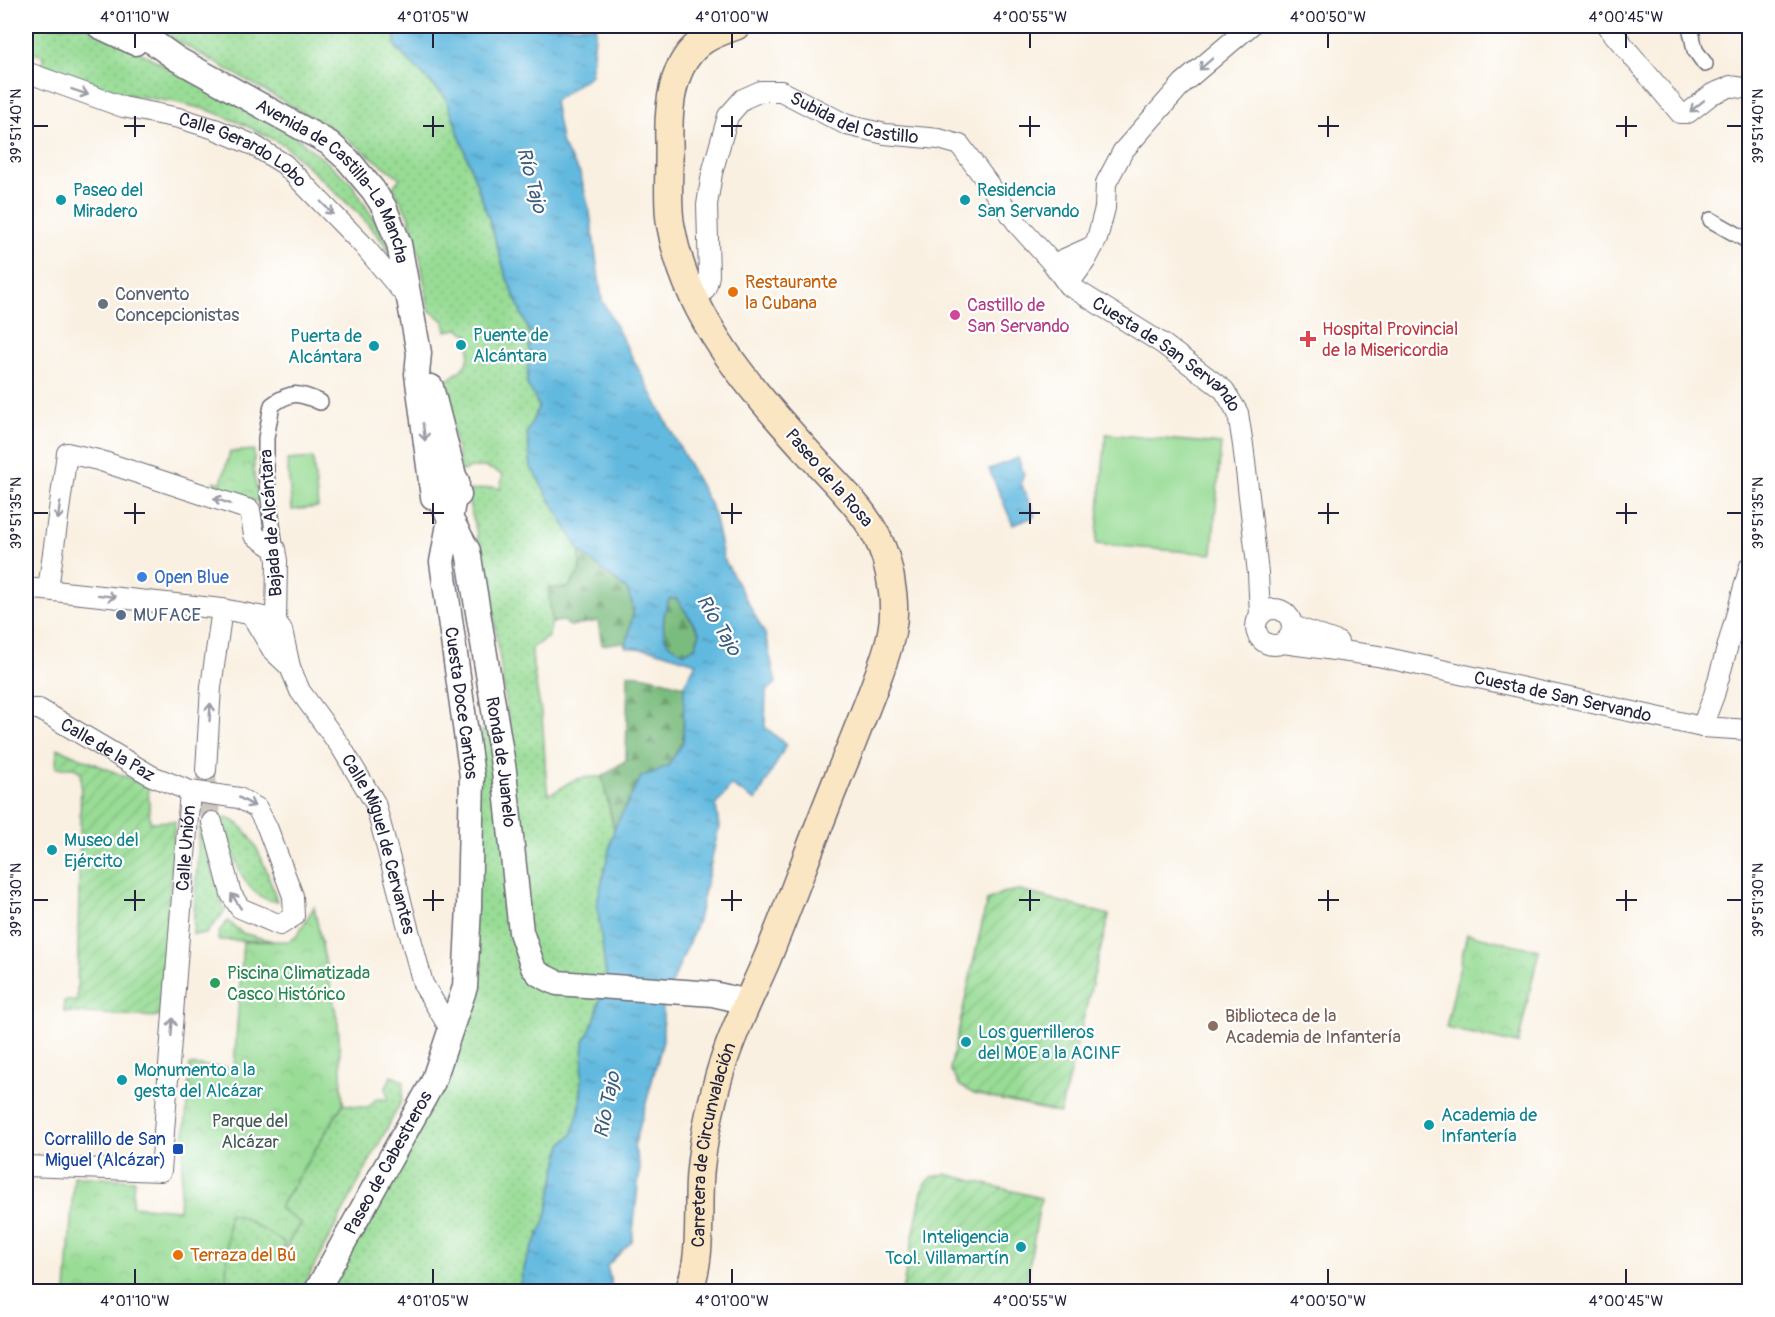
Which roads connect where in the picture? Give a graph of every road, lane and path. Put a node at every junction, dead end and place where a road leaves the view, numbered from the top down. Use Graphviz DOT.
graph roads {
  1 [pos="99,26"];
  2 [pos="121,26"];
  3 [pos="736,26"];
  4 [pos="1250,26"];
  5 [pos="1607,26"];
  6 [pos="1690,26"];
  7 [pos="177,59"];
  8 [pos="1705,64"];
  9 [pos="26,72"];
  10 [pos="1749,89"];
  11 [pos="1711,220"];
  12 [pos="1749,242"];
  13 [pos="1093,246"];
  14 [pos="1053,264"];
  15 [pos="1068,285"];
  16 [pos="694,299"];
  17 [pos="411,303"];
  18 [pos="419,353"];
  19 [pos="320,402"];
  20 [pos="457,481"];
  21 [pos="431,483"];
  22 [pos="450,520"];
  23 [pos="275,549"];
  24 [pos="468,551"];
  25 [pos="442,562"];
  26 [pos="1749,566"];
  27 [pos="26,588"];
  28 [pos="48,589"];
  29 [pos="222,609"];
  30 [pos="1268,613"];
  31 [pos="275,632"];
  32 [pos="1288,635"];
  33 [pos="1378,656"];
  34 [pos="26,709"];
  35 [pos="1702,727"];
  36 [pos="1749,730"];
  37 [pos="206,770"];
  38 [pos="190,791"];
  39 [pos="212,822"];
  40 [pos="748,1002"];
  41 [pos="450,1029"];
  42 [pos="26,1166"];
  43 [pos="316,1292"];
  44 [pos="688,1292"];
  1 -- 7 [label="street, Avenida de Castilla-La Mancha"];
  2 -- 7 [label="street, Avenida de Castilla-La Mancha"];
  3 -- 16 [label="main road, Paseo de la Rosa"];
  4 -- 13 [label="street, one-way"];
  10 -- 5 [label="street, one-way"];
  6 -- 8 [label="street"];
  7 -- 17 [label="street, Avenida de Castilla-La Mancha"];
  9 -- 17 [label="street, Calle Gerardo Lobo, one-way"];
  11 -- 12 [label="street"];
  13 -- 14 [label="street"];
  13 -- 15 [label="street"];
  14 -- 15 [label="street, Cuesta de San Servando"];
  14 -- 16 [label="street, Subida del Castillo"];
  15 -- 30 [label="street, Cuesta de San Servando"];
  16 -- 40 [label="main road, Paseo de la Rosa"];
  17 -- 18 [label="street, Avenida de Castilla-La Mancha"];
  18 -- 20 [label="street"];
  18 -- 21 [label="street, one-way"];
  19 -- 23 [label="street, Bajada de Alcántara"];
  20 -- 22 [label="street, Cuesta Doce Cantos"];
  20 -- 24 [label="street"];
  21 -- 22 [label="street, Ronda de Juanelo"];
  21 -- 25 [label="street"];
  22 -- 24 [label="street, Ronda de Juanelo"];
  22 -- 25 [label="street, Cuesta Doce Cantos"];
  23 -- 28 [label="street, one-way"];
  23 -- 31 [label="street, Bajada de Alcántara"];
  24 -- 40 [label="street, Ronda de Juanelo"];
  25 -- 41 [label="street, Cuesta Doce Cantos"];
  26 -- 35 [label="street"];
  27 -- 28 [label="street, Calle Miguel de Cervantes"];
  28 -- 29 [label="street, Calle Miguel de Cervantes, one-way"];
  29 -- 31 [label="street, Calle Miguel de Cervantes"];
  37 -- 29 [label="street, one-way"];
  30 -- 32 [label="street"];
  30 -- 32 [label="street"];
  31 -- 41 [label="street, Calle Miguel de Cervantes"];
  32 -- 33 [label="street"];
  32 -- 33 [label="street"];
  33 -- 35 [label="street, Cuesta de San Servando"];
  34 -- 38 [label="street, Calle de la Paz"];
  35 -- 36 [label="street, Cuesta de San Servando"];
  38 -- 39 [label="street, Calle Unión, one-way"];
  42 -- 38 [label="street, Calle Unión, one-way"];
  40 -- 44 [label="main road, Carretera de Circunvalación"];
  41 -- 43 [label="street, Paseo de Cabestreros"];
}
